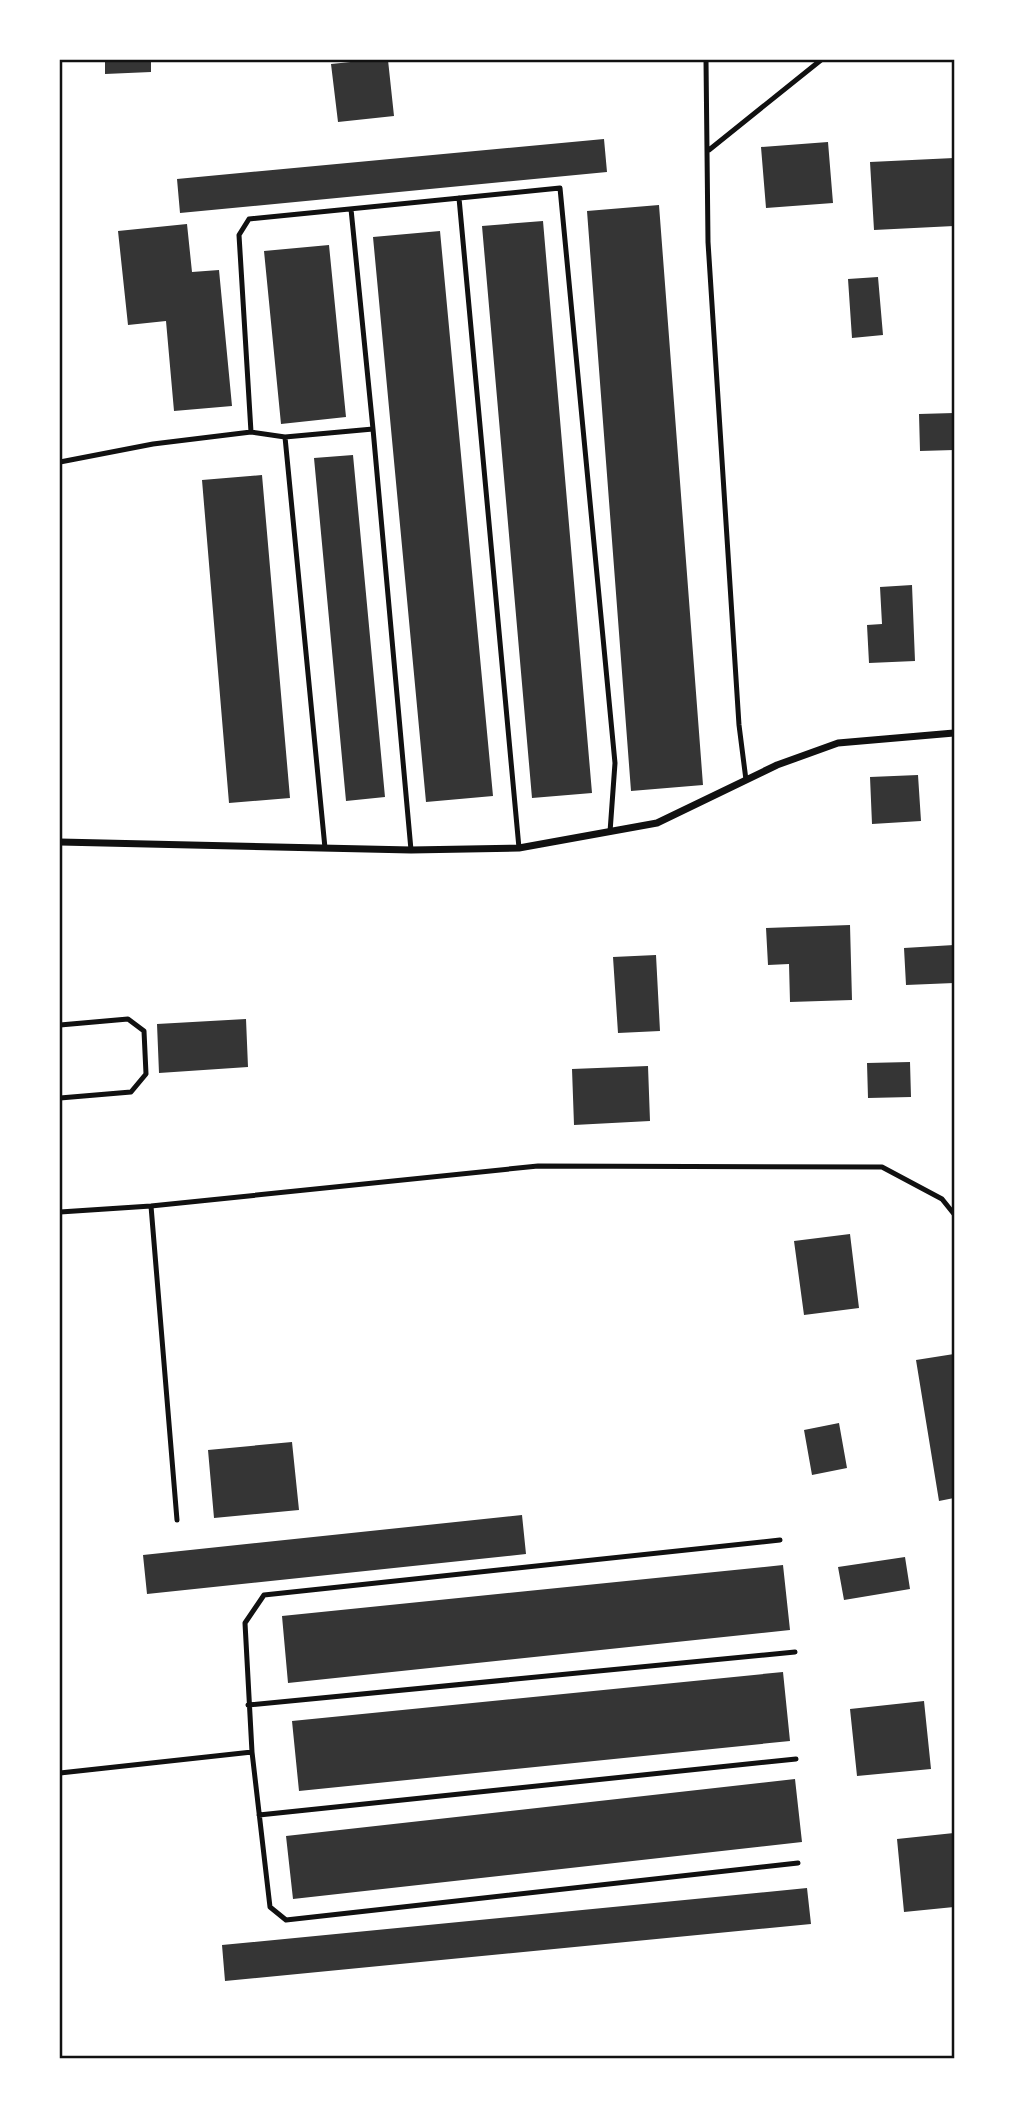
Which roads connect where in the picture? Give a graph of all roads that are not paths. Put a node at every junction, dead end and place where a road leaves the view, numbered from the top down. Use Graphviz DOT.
graph roads {
  1 [pos="706,60"];
  2 [pos="821,60"];
  3 [pos="709,150"];
  4 [pos="459,198"];
  5 [pos="351,209"];
  6 [pos="373,429"];
  7 [pos="251,432"];
  8 [pos="285,437"];
  9 [pos="60,462"];
  10 [pos="954,733"];
  11 [pos="746,780"];
  12 [pos="610,832"];
  13 [pos="60,842"];
  14 [pos="326,848"];
  15 [pos="519,848"];
  16 [pos="411,850"];
  17 [pos="60,1025"];
  18 [pos="60,1098"];
  19 [pos="151,1206"];
  20 [pos="60,1212"];
  21 [pos="954,1214"];
  22 [pos="177,1520"];
  23 [pos="779,1540"];
  24 [pos="795,1652"];
  25 [pos="248,1705"];
  26 [pos="252,1752"];
  27 [pos="796,1759"];
  28 [pos="60,1773"];
  29 [pos="259,1815"];
  30 [pos="798,1863"];
  1 -- 3 [label="lane"];
  2 -- 3 [label="lane"];
  3 -- 11 [label="lane"];
  4 -- 5 [label="lane"];
  4 -- 12 [label="lane"];
  4 -- 15 [label="lane"];
  5 -- 6 [label="lane"];
  5 -- 7 [label="lane"];
  6 -- 8 [label="lane"];
  6 -- 16 [label="lane"];
  7 -- 8 [label="lane"];
  7 -- 9 [label="lane"];
  8 -- 14 [label="lane"];
  10 -- 11 [label="street"];
  11 -- 12 [label="street"];
  12 -- 15 [label="street"];
  13 -- 14 [label="street"];
  14 -- 16 [label="street"];
  15 -- 16 [label="street"];
  17 -- 18 [label="lane"];
  19 -- 20 [label="lane"];
  19 -- 21 [label="lane"];
  19 -- 22 [label="lane"];
  23 -- 25 [label="lane"];
  24 -- 25 [label="lane"];
  25 -- 26 [label="lane"];
  26 -- 28 [label="lane"];
  26 -- 29 [label="lane"];
  27 -- 29 [label="lane"];
  29 -- 30 [label="lane"];
}
